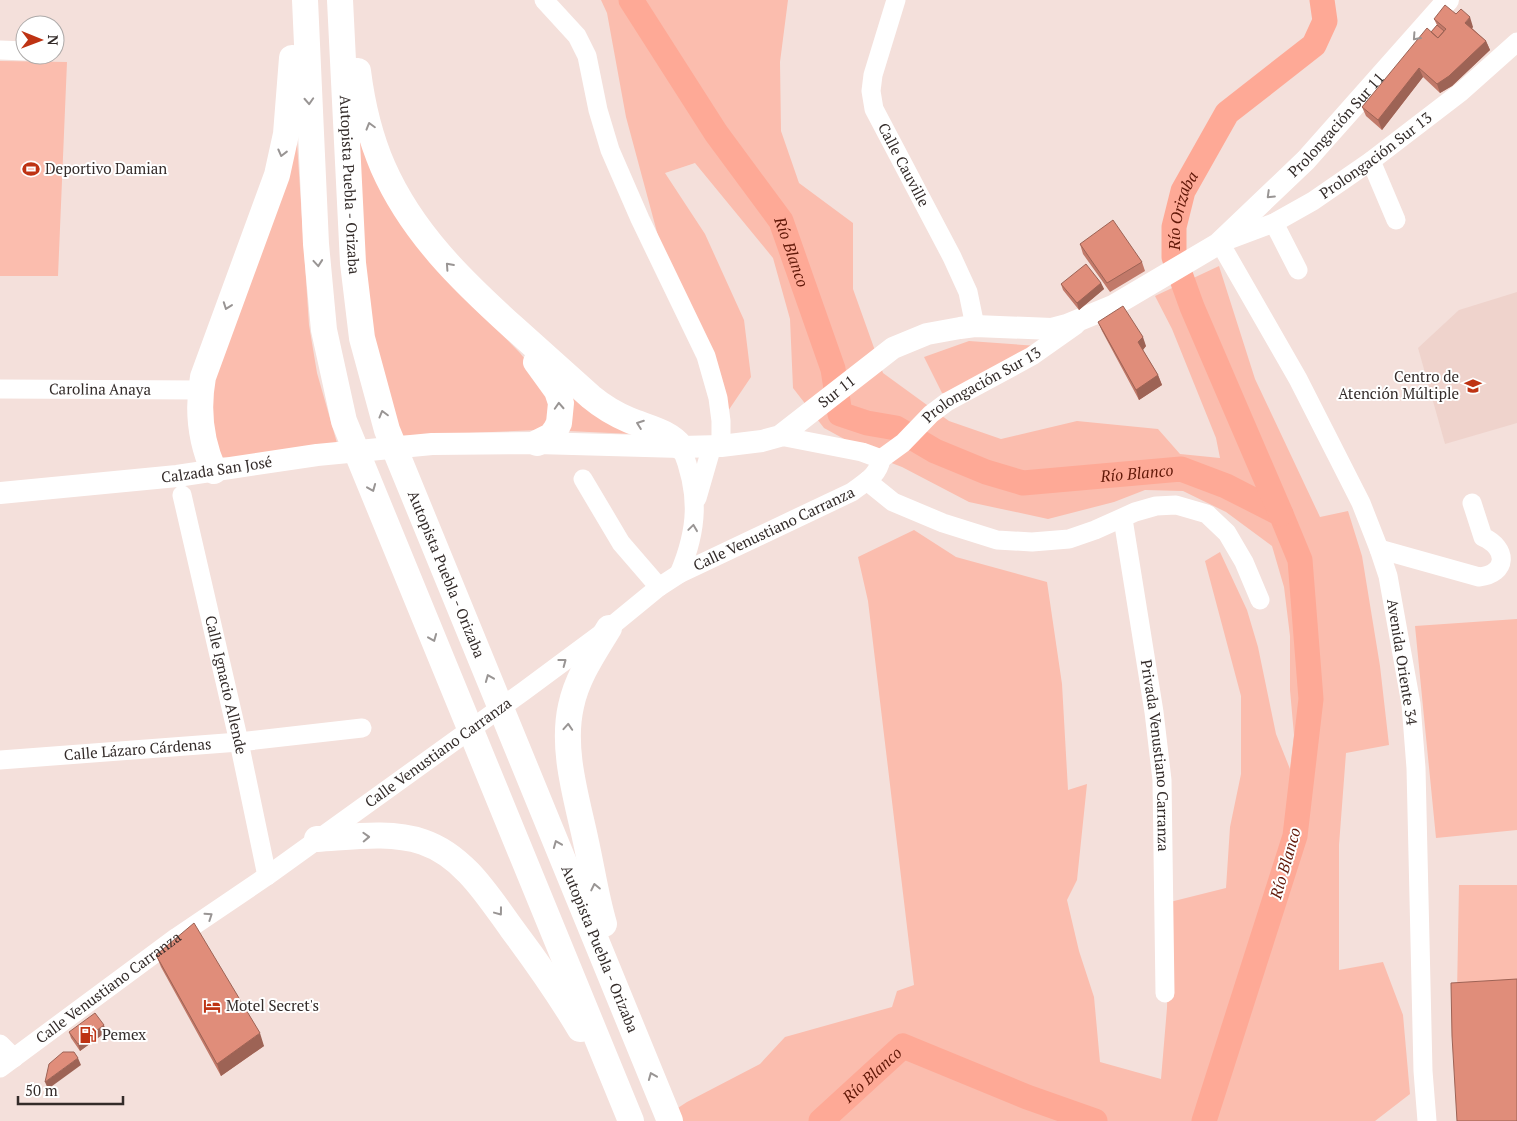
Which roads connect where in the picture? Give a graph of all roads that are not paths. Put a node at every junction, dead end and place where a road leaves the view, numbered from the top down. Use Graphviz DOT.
graph roads {
  1 [pos="294,0"];
  2 [pos="305,0"];
  3 [pos="340,0"];
  4 [pos="348,0"];
  5 [pos="544,0"];
  6 [pos="896,0"];
  7 [pos="1448,0"];
  8 [pos="1517,42"];
  9 [pos="0,50"];
  10 [pos="15,51"];
  11 [pos="1372,161"];
  12 [pos="1396,220"];
  13 [pos="1274,223"];
  14 [pos="1219,244"];
  15 [pos="1298,270"];
  16 [pos="469,288"];
  17 [pos="1086,318"];
  18 [pos="975,326"];
  19 [pos="0,389"];
  20 [pos="200,390"];
  21 [pos="780,436"];
  22 [pos="537,443"];
  23 [pos="432,444"];
  24 [pos="717,446"];
  25 [pos="681,447"];
  26 [pos="882,458"];
  27 [pos="214,471"];
  28 [pos="583,479"];
  29 [pos="867,481"];
  30 [pos="0,493"];
  31 [pos="182,495"];
  32 [pos="1472,503"];
  33 [pos="695,504"];
  34 [pos="1123,518"];
  35 [pos="1379,549"];
  36 [pos="679,574"];
  37 [pos="659,587"];
  38 [pos="1260,600"];
  39 [pos="609,628"];
  40 [pos="362,728"];
  41 [pos="240,742"];
  42 [pos="0,760"];
  43 [pos="317,839"];
  44 [pos="267,876"];
  45 [pos="1165,993"];
  46 [pos="0,1044"];
  47 [pos="642,1052"];
  48 [pos="7,1063"];
  49 [pos="620,1092"];
  50 [pos="631,1121"];
  51 [pos="670,1121"];
  52 [pos="1427,1121"];
  1 -- 20 [label="highway, one-way"];
  2 -- 49 [label="highway, one-way"];
  47 -- 3 [label="highway, Autopista Puebla - Orizaba, one-way"];
  16 -- 4 [label="highway, one-way"];
  5 -- 24 [label="street"];
  6 -- 18 [label="street, Calle Cauville"];
  7 -- 14 [label="main road, Prolongación Sur 11, one-way"];
  8 -- 11 [label="street, Prolongación Sur 13"];
  9 -- 10 [label="street"];
  11 -- 12 [label="street"];
  11 -- 13 [label="street, Prolongación Sur 13"];
  13 -- 14 [label="street, Prolongación Sur 13"];
  13 -- 15 [label="street"];
  14 -- 17 [label="main road, Sur 11"];
  14 -- 35 [label="street, Avenida Oriente 34"];
  22 -- 16 [label="highway, one-way"];
  25 -- 16 [label="highway, one-way"];
  17 -- 18 [label="main road, Sur 11"];
  17 -- 26 [label="street, Prolongación Sur 13"];
  18 -- 21 [label="main road, Sur 11"];
  19 -- 20 [label="street, Carolina Anaya"];
  20 -- 27 [label="highway"];
  21 -- 24 [label="main road, Sur 11"];
  21 -- 26 [label="street"];
  22 -- 23 [label="main road, Sur 11"];
  22 -- 25 [label="main road, Sur 11"];
  23 -- 27 [label="main road, Calzada San José"];
  24 -- 25 [label="main road, Sur 11"];
  24 -- 33 [label="street"];
  25 -- 33 [label="street"];
  26 -- 29 [label="street, Calle Venustiano Carranza"];
  27 -- 30 [label="main road, Calzada San José"];
  28 -- 37 [label="street"];
  29 -- 34 [label="street"];
  29 -- 36 [label="street, Calle Venustiano Carranza"];
  31 -- 41 [label="street, Calle Ignacio Allende"];
  32 -- 35 [label="street"];
  36 -- 33 [label="street, one-way"];
  34 -- 38 [label="street"];
  34 -- 45 [label="street, Privada Venustiano Carranza"];
  35 -- 52 [label="street, Avenida Oriente 34"];
  36 -- 37 [label="street, Calle Venustiano Carranza"];
  37 -- 39 [label="street, Calle Venustiano Carranza"];
  43 -- 39 [label="street, Calle Venustiano Carranza, one-way"];
  47 -- 39 [label="highway, one-way"];
  40 -- 41 [label="street, Calle Lázaro Cárdenas"];
  41 -- 42 [label="street, Calle Lázaro Cárdenas"];
  41 -- 44 [label="street, Calle Ignacio Allende"];
  43 -- 44 [label="street, Calle Venustiano Carranza"];
  43 -- 49 [label="highway, one-way"];
  48 -- 44 [label="street, Calle Venustiano Carranza, one-way"];
  46 -- 48 [label="street"];
  51 -- 47 [label="highway, Autopista Puebla - Orizaba, one-way"];
  49 -- 50 [label="highway"];
}
